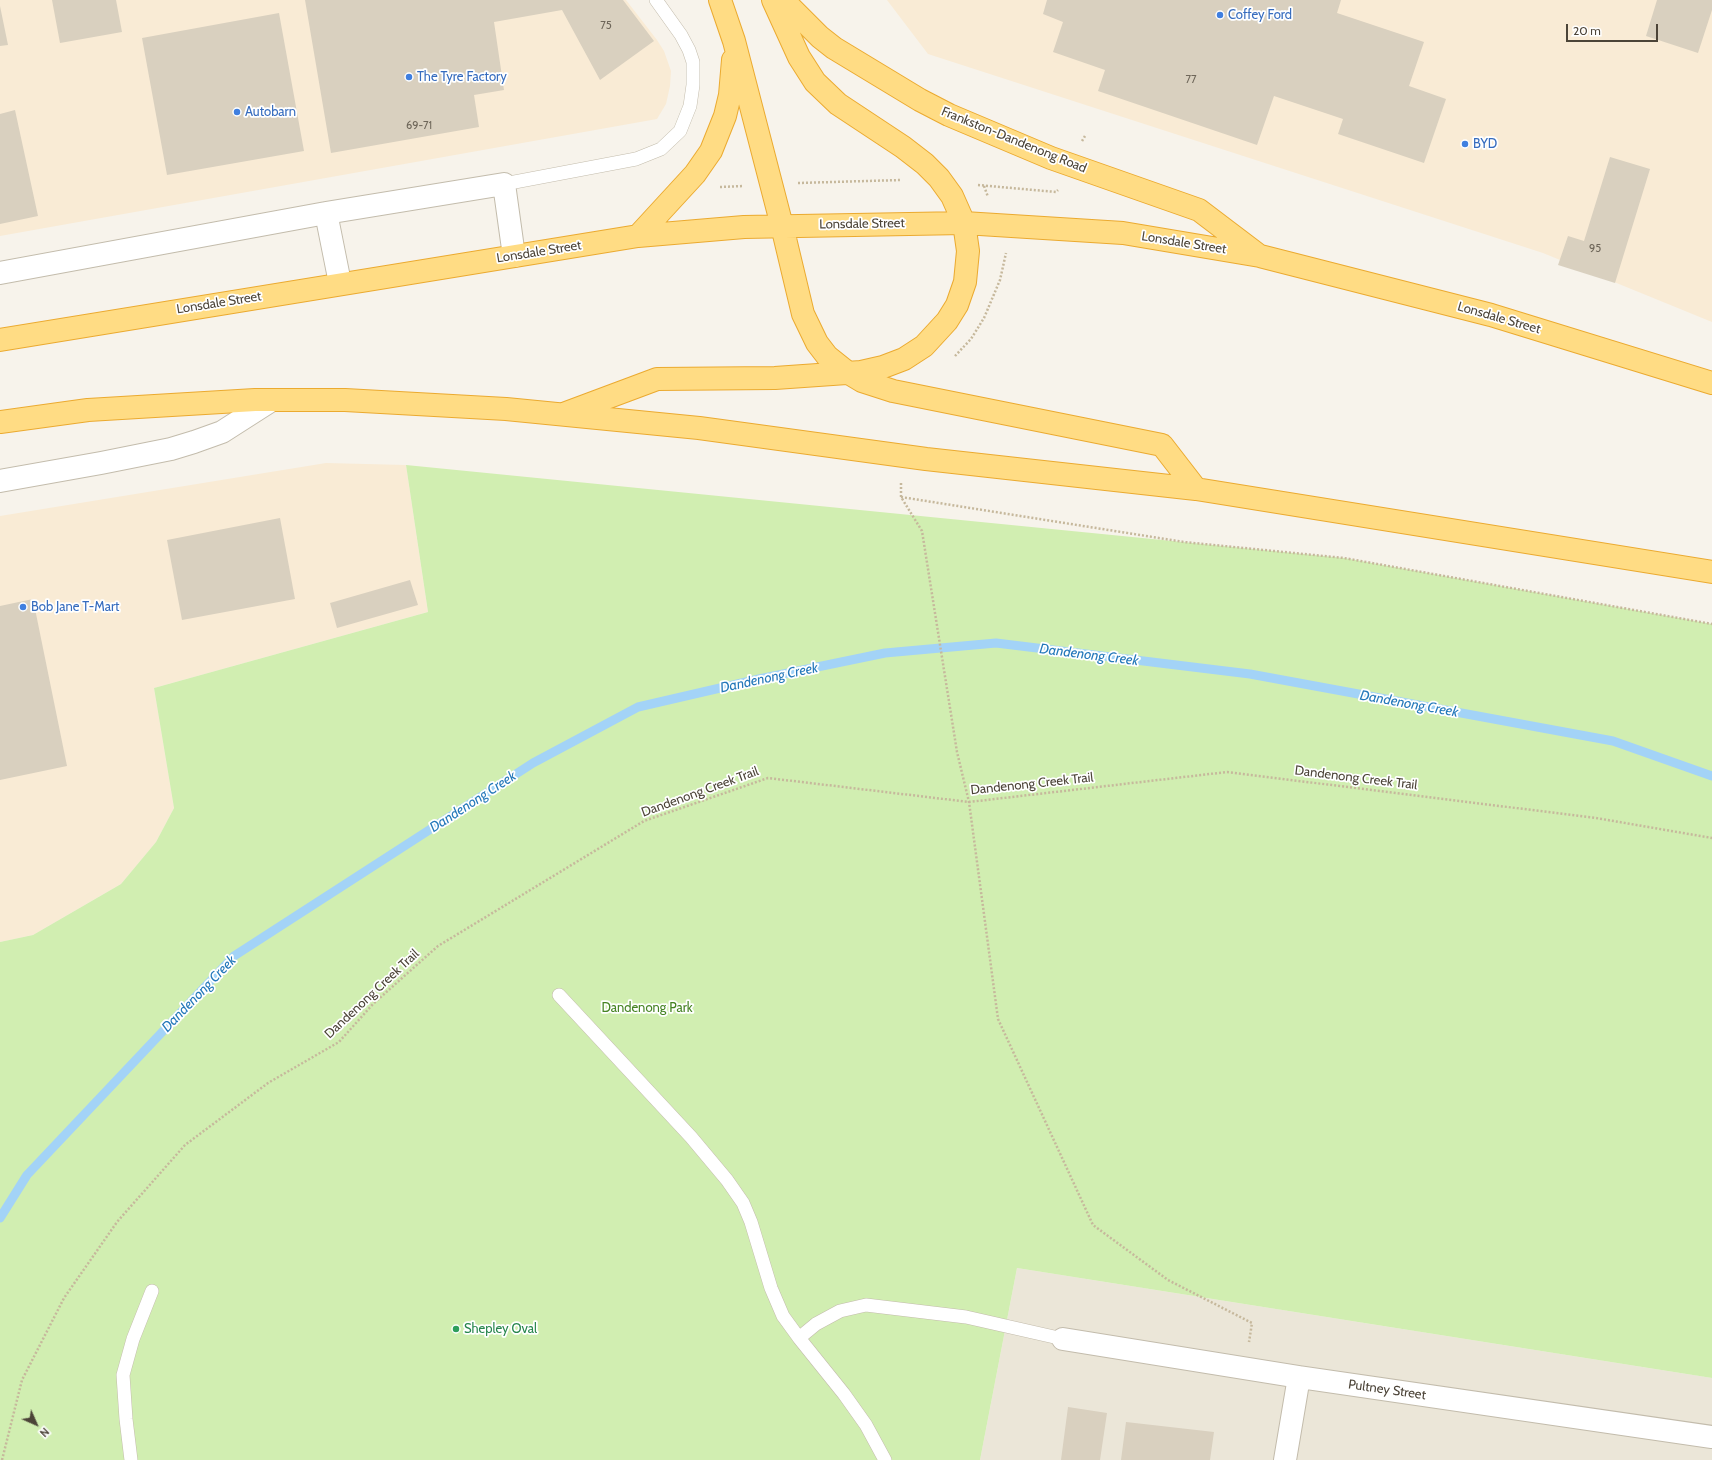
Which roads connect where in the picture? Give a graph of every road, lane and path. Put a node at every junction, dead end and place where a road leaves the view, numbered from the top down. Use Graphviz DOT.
graph roads {
  1 [pos="656,0"];
  2 [pos="720,0"];
  3 [pos="773,0"];
  4 [pos="783,0"];
  5 [pos="734,41"];
  6 [pos="1085,136"];
  7 [pos="1072,165"];
  8 [pos="690,180"];
  9 [pos="943,183"];
  10 [pos="504,184"];
  11 [pos="771,185"];
  12 [pos="326,213"];
  13 [pos="964,223"];
  14 [pos="782,226"];
  15 [pos="638,236"];
  16 [pos="514,256"];
  17 [pos="1260,256"];
  18 [pos="0,274"];
  19 [pos="340,283"];
  20 [pos="0,340"];
  21 [pos="847,372"];
  22 [pos="1712,383"];
  23 [pos="272,400"];
  24 [pos="561,415"];
  25 [pos="0,422"];
  26 [pos="0,481"];
  27 [pos="1196,488"];
  28 [pos="901,497"];
  29 [pos="922,531"];
  30 [pos="1712,572"];
  31 [pos="1712,624"];
  32 [pos="969,802"];
  33 [pos="1712,838"];
  34 [pos="559,995"];
  35 [pos="152,1291"];
  36 [pos="799,1338"];
  37 [pos="1062,1339"];
  38 [pos="1246,1369"];
  39 [pos="1299,1377"];
  40 [pos="1712,1438"];
  41 [pos="2,1460"];
  42 [pos="130,1460"];
  43 [pos="885,1460"];
  44 [pos="1285,1460"];
  1 -- 10 [label="lane"];
  2 -- 5 [label="highway"];
  3 -- 9 [label="highway"];
  4 -- 7 [label="highway, Frankston-Dandenong Road"];
  5 -- 8 [label="highway"];
  5 -- 11 [label="highway"];
  6 -- 7 [label="path"];
  7 -- 9 [label="path"];
  7 -- 17 [label="highway, Frankston-Dandenong Road"];
  8 -- 11 [label="path"];
  8 -- 15 [label="highway"];
  9 -- 11 [label="path"];
  9 -- 13 [label="highway"];
  10 -- 12 [label="street"];
  10 -- 16 [label="street"];
  11 -- 14 [label="highway"];
  12 -- 18 [label="street"];
  12 -- 19 [label="street"];
  13 -- 14 [label="highway, Lonsdale Street"];
  13 -- 17 [label="highway, Lonsdale Street"];
  13 -- 21 [label="highway"];
  14 -- 15 [label="highway, Lonsdale Street"];
  14 -- 21 [label="highway"];
  15 -- 16 [label="highway, Lonsdale Street"];
  16 -- 19 [label="highway, Lonsdale Street"];
  17 -- 22 [label="highway, Lonsdale Street"];
  19 -- 20 [label="highway, Lonsdale Street"];
  21 -- 24 [label="highway"];
  21 -- 27 [label="highway"];
  23 -- 24 [label="highway"];
  23 -- 25 [label="highway"];
  23 -- 26 [label="street"];
  24 -- 27 [label="highway"];
  27 -- 30 [label="highway"];
  28 -- 31 [label="path"];
  29 -- 32 [label="path"];
  32 -- 33 [label="path, Dandenong Creek Trail"];
  32 -- 38 [label="path"];
  32 -- 41 [label="path, Dandenong Creek Trail"];
  34 -- 36 [label="lane"];
  35 -- 42 [label="lane"];
  36 -- 37 [label="lane"];
  36 -- 43 [label="lane"];
  37 -- 38 [label="street, Pultney Street"];
  38 -- 39 [label="street, Pultney Street"];
  39 -- 40 [label="street, Pultney Street"];
  39 -- 44 [label="street"];
}
